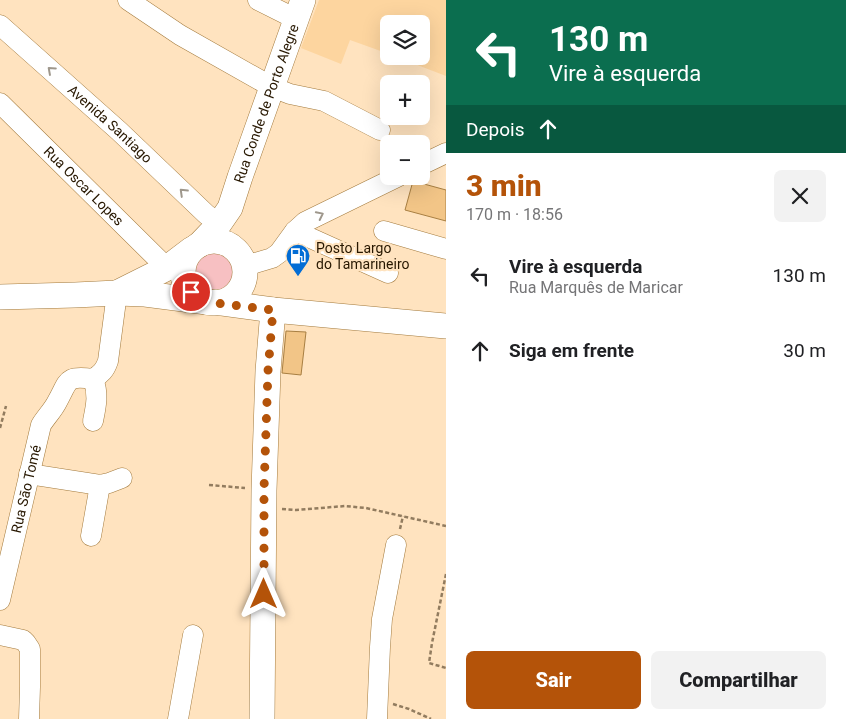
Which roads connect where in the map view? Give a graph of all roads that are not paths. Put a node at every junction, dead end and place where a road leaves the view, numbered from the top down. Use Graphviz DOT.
graph roads {
  1 [pos="128,0"];
  2 [pos="258,0"];
  3 [pos="299,9"];
  4 [pos="0,25"];
  5 [pos="272,87"];
  6 [pos="0,103"];
  7 [pos="380,130"];
  8 [pos="446,153"];
  9 [pos="430,161"];
  10 [pos="381,185"];
  11 [pos="225,216"];
  12 [pos="295,231"];
  13 [pos="384,231"];
  14 [pos="196,247"];
  15 [pos="446,249"];
  16 [pos="245,266"];
  17 [pos="167,268"];
  18 [pos="388,273"];
  19 [pos="0,297"];
  20 [pos="116,301"];
  21 [pos="211,302"];
  22 [pos="273,310"];
  23 [pos="443,324"];
  24 [pos="93,379"];
  25 [pos="93,421"];
  26 [pos="29,474"];
  27 [pos="122,478"];
  28 [pos="100,484"];
  29 [pos="90,536"];
  30 [pos="396,545"];
  31 [pos="0,600"];
  32 [pos="0,635"];
  33 [pos="193,635"];
  34 [pos="29,719"];
  35 [pos="178,719"];
  36 [pos="262,719"];
  37 [pos="377,719"];
  1 -- 5 [label="street"];
  2 -- 3 [label="street"];
  3 -- 5 [label="main road, Rua Conde de Porto Alegre"];
  11 -- 4 [label="street, Avenida Santiago, one-way"];
  5 -- 7 [label="street"];
  5 -- 11 [label="main road, Rua Conde de Porto Alegre"];
  6 -- 17 [label="street, Rua Oscar Lopes"];
  8 -- 9 [label="street"];
  12 -- 10 [label="street, one-way"];
  11 -- 14 [label="main road, Rua Conde de Porto Alegre"];
  11 -- 16 [label="main road"];
  12 -- 16 [label="street"];
  12 -- 18 [label="street"];
  13 -- 15 [label="street"];
  14 -- 16 [label="main road"];
  14 -- 17 [label="main road"];
  14 -- 21 [label="main road"];
  16 -- 21 [label="main road"];
  16 -- 22 [label="main road"];
  17 -- 20 [label="main road"];
  19 -- 20 [label="main road"];
  20 -- 21 [label="main road"];
  20 -- 24 [label="street"];
  21 -- 22 [label="main road"];
  22 -- 23 [label="main road"];
  22 -- 36 [label="main road"];
  24 -- 25 [label="street"];
  24 -- 26 [label="street, Rua Sāo Tomé"];
  26 -- 28 [label="street"];
  26 -- 31 [label="street, Rua Sāo Tomé"];
  27 -- 28 [label="street"];
  28 -- 29 [label="street"];
  30 -- 37 [label="street"];
  32 -- 34 [label="street"];
  33 -- 35 [label="street"];
}
